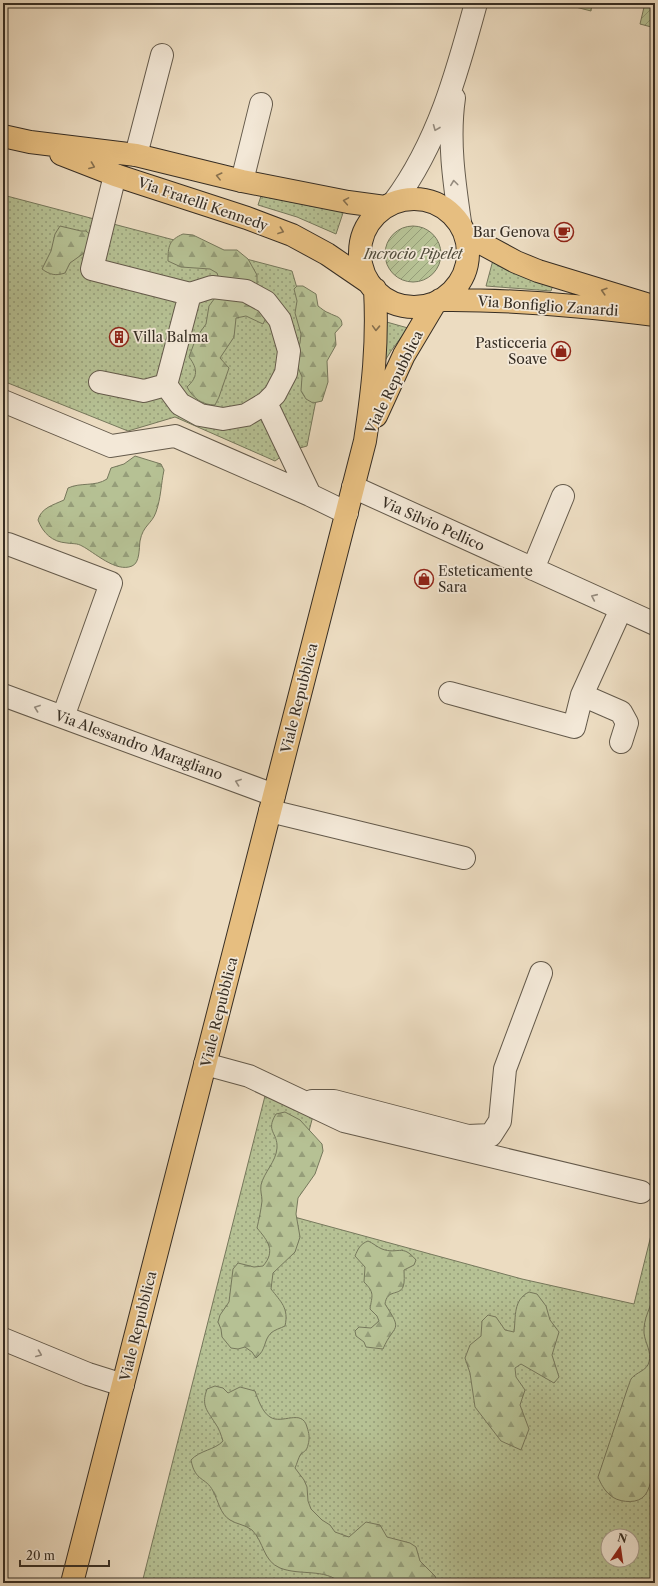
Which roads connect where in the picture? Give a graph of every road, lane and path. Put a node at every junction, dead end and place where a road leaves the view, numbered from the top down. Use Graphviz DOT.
graph roads {
  1 [pos="476,3"];
  2 [pos="162,56"];
  3 [pos="459,65"];
  4 [pos="261,104"];
  5 [pos="3,136"];
  6 [pos="30,142"];
  7 [pos="136,155"];
  8 [pos="115,175"];
  9 [pos="242,181"];
  10 [pos="389,204"];
  11 [pos="463,229"];
  12 [pos="372,286"];
  13 [pos="190,294"];
  14 [pos="438,302"];
  15 [pos="655,306"];
  16 [pos="655,315"];
  17 [pos="100,382"];
  18 [pos="166,385"];
  19 [pos="3,401"];
  20 [pos="266,403"];
  21 [pos="365,441"];
  22 [pos="353,487"];
  23 [pos="310,495"];
  24 [pos="563,496"];
  25 [pos="347,513"];
  26 [pos="8,544"];
  27 [pos="533,569"];
  28 [pos="621,609"];
  29 [pos="655,624"];
  30 [pos="450,693"];
  31 [pos="3,695"];
  32 [pos="582,695"];
  33 [pos="63,717"];
  34 [pos="621,742"];
  35 [pos="272,803"];
  36 [pos="464,858"];
  37 [pos="541,973"];
  38 [pos="205,1064"];
  39 [pos="301,1101"];
  40 [pos="641,1192"];
  41 [pos="3,1339"];
  42 [pos="123,1385"];
  43 [pos="72,1583"];
  1 -- 3 [label="street"];
  2 -- 7 [label="street"];
  3 -- 10 [label="street, one-way"];
  11 -- 3 [label="street, one-way"];
  4 -- 9 [label="street"];
  5 -- 6 [label="main road, Via Fratelli Kennedy"];
  6 -- 7 [label="main road, Via Fratelli Kennedy"];
  6 -- 8 [label="main road, Via Fratelli Kennedy, one-way"];
  9 -- 7 [label="main road, Via Fratelli Kennedy, one-way"];
  8 -- 12 [label="main road, Via Fratelli Kennedy, one-way"];
  8 -- 13 [label="street"];
  10 -- 9 [label="main road, Via Fratelli Kennedy, one-way"];
  10 -- 11 [label="main road, Via Bonfiglio Zanardi"];
  10 -- 12 [label="main road"];
  11 -- 14 [label="main road, Via Bonfiglio Zanardi"];
  15 -- 11 [label="main road, Via Bonfiglio Zanardi, one-way"];
  12 -- 14 [label="main road, Via Bonfiglio Zanardi"];
  12 -- 21 [label="main road, Viale Repubblica, one-way"];
  13 -- 18 [label="street"];
  13 -- 20 [label="street"];
  14 -- 16 [label="main road, Via Bonfiglio Zanardi"];
  14 -- 21 [label="main road, Viale Repubblica"];
  17 -- 18 [label="street"];
  18 -- 20 [label="street"];
  19 -- 23 [label="street"];
  20 -- 23 [label="street"];
  21 -- 22 [label="main road, Viale Repubblica"];
  22 -- 25 [label="main road, Viale Repubblica"];
  22 -- 27 [label="street, Via Silvio Pellico"];
  23 -- 25 [label="street"];
  24 -- 27 [label="street"];
  25 -- 35 [label="main road, Viale Repubblica"];
  26 -- 33 [label="street"];
  28 -- 27 [label="street, Via Silvio Pellico, one-way"];
  28 -- 29 [label="street, Via Silvio Pellico"];
  28 -- 32 [label="street"];
  30 -- 32 [label="street"];
  33 -- 31 [label="street, Via Alessandro Maragliano, one-way"];
  32 -- 34 [label="street"];
  35 -- 33 [label="street, Via Alessandro Maragliano, one-way"];
  35 -- 36 [label="street, Via Alessandro Maragliano"];
  35 -- 38 [label="main road, Viale Repubblica"];
  37 -- 39 [label="street"];
  38 -- 39 [label="street"];
  38 -- 42 [label="main road, Viale Repubblica"];
  39 -- 40 [label="street"];
  41 -- 42 [label="street, one-way"];
  42 -- 43 [label="main road, Viale Repubblica"];
}
